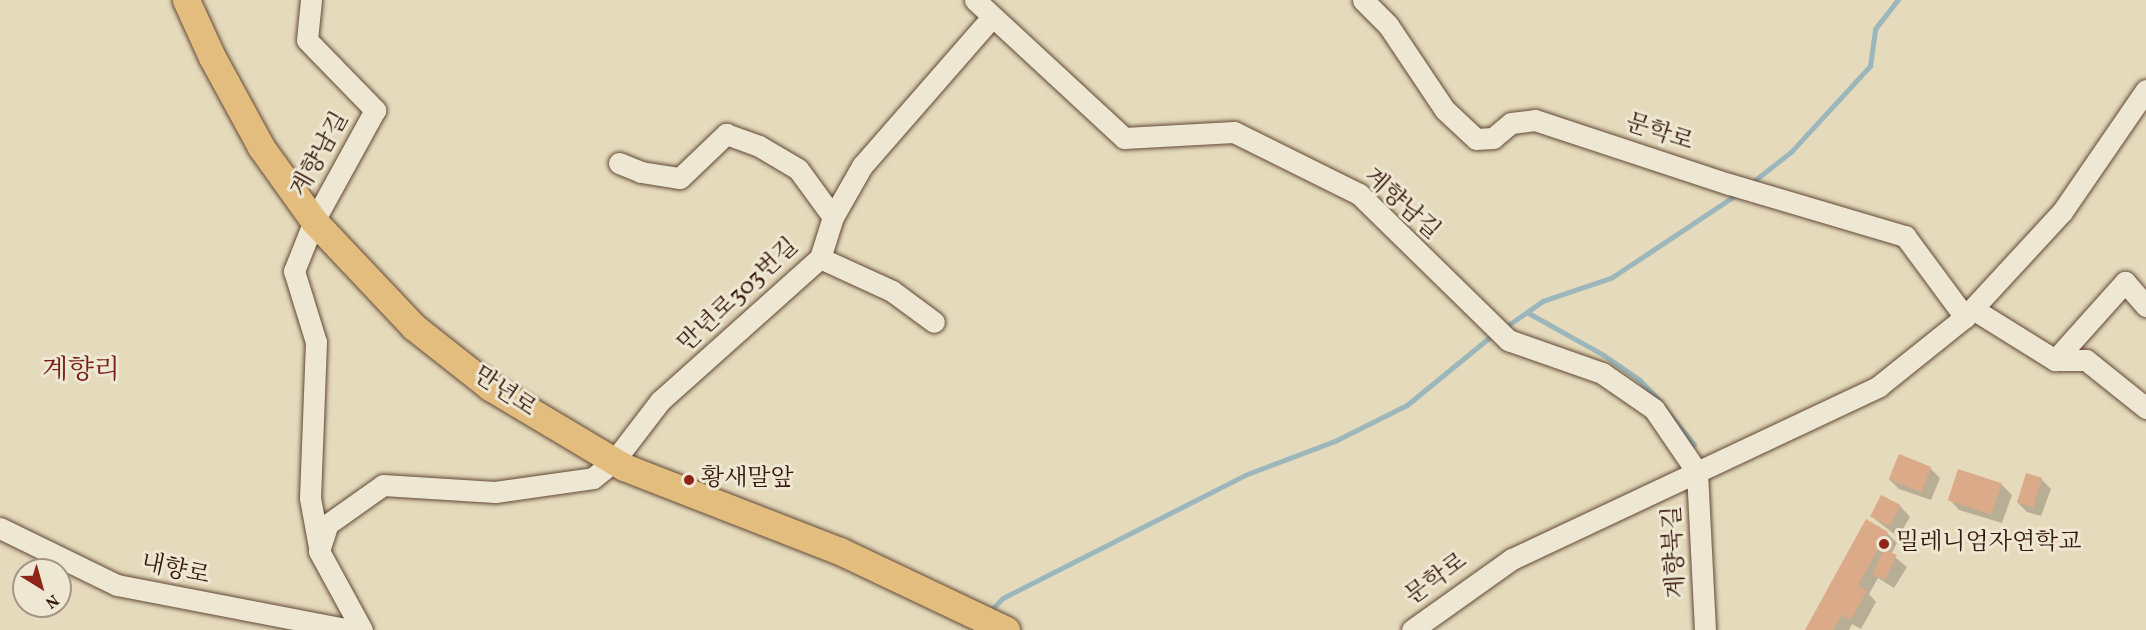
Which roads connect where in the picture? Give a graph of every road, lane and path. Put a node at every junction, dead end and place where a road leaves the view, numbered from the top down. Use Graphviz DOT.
graph roads {
  1 [pos="186,0"];
  2 [pos="311,0"];
  3 [pos="1363,0"];
  4 [pos="984,6"];
  5 [pos="2146,90"];
  6 [pos="619,163"];
  7 [pos="833,217"];
  8 [pos="314,221"];
  9 [pos="820,258"];
  10 [pos="2146,306"];
  11 [pos="1969,313"];
  12 [pos="934,322"];
  13 [pos="2055,360"];
  14 [pos="2146,408"];
  15 [pos="614,461"];
  16 [pos="1697,472"];
  17 [pos="0,528"];
  18 [pos="320,551"];
  19 [pos="351,630"];
  20 [pos="362,630"];
  21 [pos="1006,630"];
  22 [pos="1412,630"];
  23 [pos="1705,630"];
  1 -- 8 [label="main road, 만년로"];
  2 -- 8 [label="street, 계향남길"];
  3 -- 11 [label="street, 문학로"];
  4 -- 7 [label="street, 만년로303번길"];
  4 -- 16 [label="street, 계향남길"];
  5 -- 11 [label="street, 문학로"];
  6 -- 7 [label="street"];
  7 -- 9 [label="street, 만년로303번길"];
  8 -- 15 [label="main road, 만년로"];
  8 -- 18 [label="street"];
  9 -- 12 [label="street"];
  9 -- 15 [label="street, 만년로303번길"];
  10 -- 13 [label="street"];
  11 -- 13 [label="street"];
  11 -- 16 [label="street, 문학로"];
  13 -- 14 [label="street"];
  15 -- 18 [label="street, 만년로303번길"];
  15 -- 21 [label="main road, 만년로"];
  16 -- 22 [label="street, 문학로"];
  16 -- 23 [label="street, 계향북길"];
  17 -- 19 [label="street, 내향로"];
  18 -- 20 [label="street"];
}
